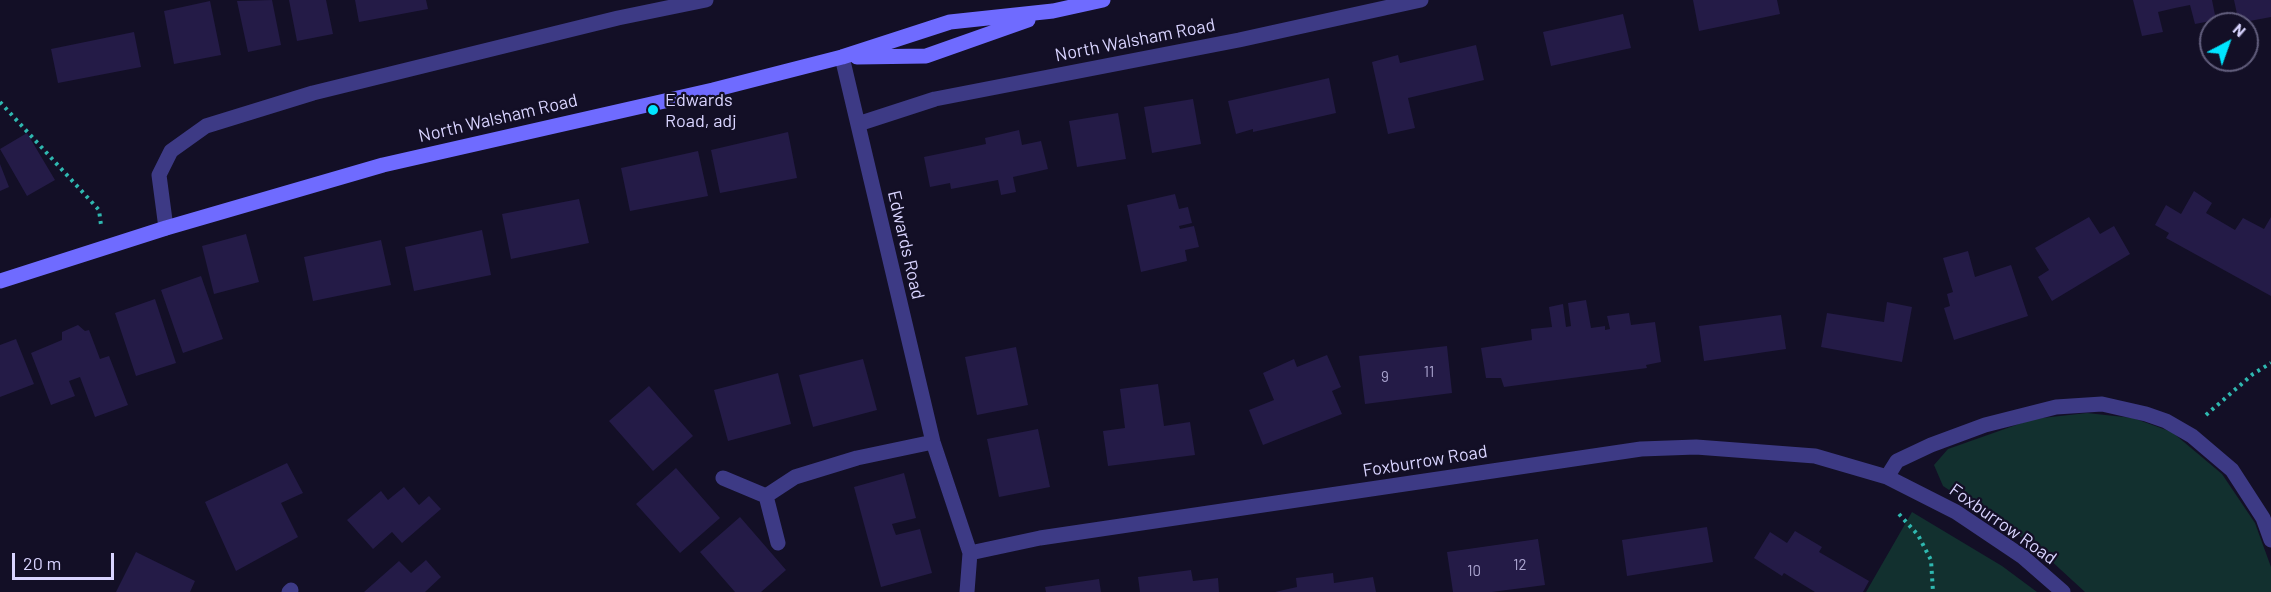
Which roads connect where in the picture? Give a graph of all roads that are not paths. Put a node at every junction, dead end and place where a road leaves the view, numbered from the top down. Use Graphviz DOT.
graph roads {
  1 [pos="706,0"];
  2 [pos="1103,0"];
  3 [pos="1421,0"];
  4 [pos="1052,5"];
  5 [pos="842,57"];
  6 [pos="858,124"];
  7 [pos="166,228"];
  8 [pos="0,281"];
  9 [pos="933,442"];
  10 [pos="1887,477"];
  11 [pos="723,478"];
  12 [pos="766,496"];
  13 [pos="2271,540"];
  14 [pos="778,543"];
  15 [pos="970,554"];
  16 [pos="967,592"];
  17 [pos="2063,592"];
  1 -- 7 [label="street"];
  2 -- 4 [label="main road, North Walsham Road"];
  3 -- 6 [label="street, North Walsham Road"];
  4 -- 5 [label="main road, North Walsham Road"];
  4 -- 5 [label="main road, North Walsham Road"];
  5 -- 6 [label="street, Edwards Road"];
  5 -- 7 [label="main road, North Walsham Road"];
  6 -- 9 [label="street, Edwards Road"];
  7 -- 8 [label="main road, North Walsham Road"];
  9 -- 12 [label="street"];
  9 -- 15 [label="street, Edwards Road"];
  10 -- 13 [label="street"];
  10 -- 15 [label="street, Foxburrow Road"];
  10 -- 17 [label="street, Foxburrow Road"];
  11 -- 12 [label="street"];
  12 -- 14 [label="street"];
  15 -- 16 [label="street, Edwards Road"];
}
